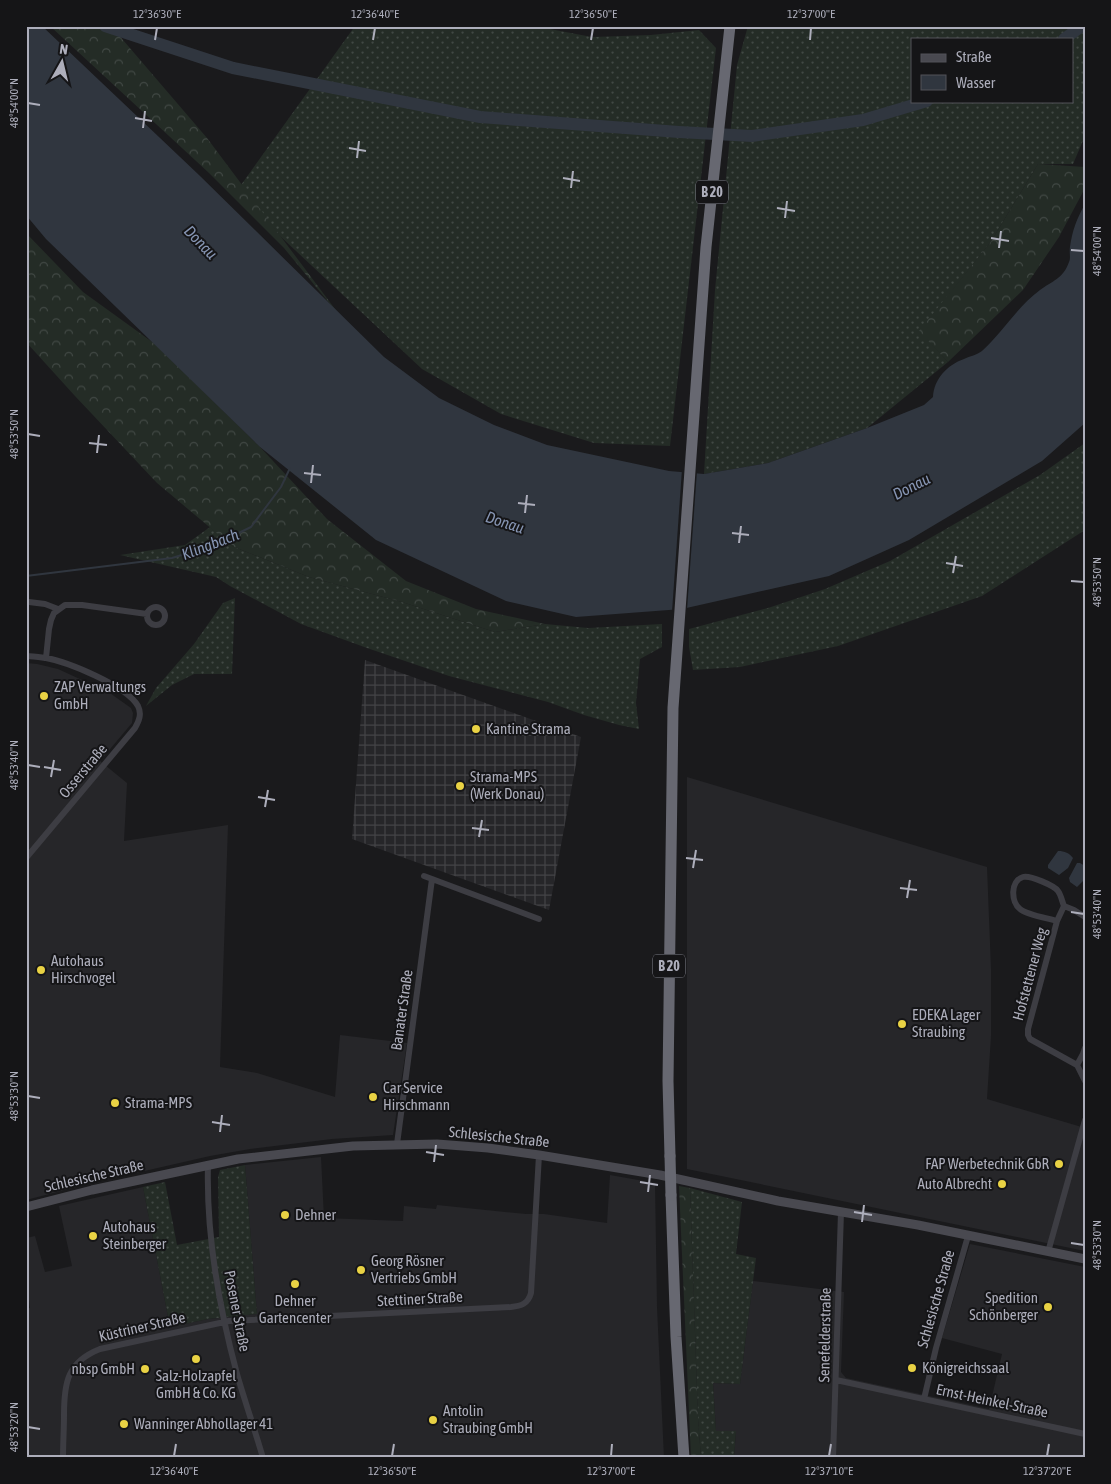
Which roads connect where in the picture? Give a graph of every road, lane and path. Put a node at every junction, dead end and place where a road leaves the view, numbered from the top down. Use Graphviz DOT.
graph roads {
  1 [pos="730,26"];
  2 [pos="29,602"];
  3 [pos="58,609"];
  4 [pos="147,614"];
  5 [pos="26,656"];
  6 [pos="46,658"];
  7 [pos="26,858"];
  8 [pos="424,876"];
  9 [pos="432,879"];
  10 [pos="1064,906"];
  11 [pos="1085,917"];
  12 [pos="538,919"];
  13 [pos="1057,921"];
  14 [pos="1085,1048"];
  15 [pos="1076,1065"];
  16 [pos="1085,1081"];
  17 [pos="1085,1120"];
  18 [pos="397,1144"];
  19 [pos="540,1155"];
  20 [pos="208,1164"];
  21 [pos="26,1208"];
  22 [pos="841,1212"];
  23 [pos="968,1236"];
  24 [pos="1048,1252"];
  25 [pos="1085,1259"];
  26 [pos="224,1322"];
  27 [pos="836,1380"];
  28 [pos="924,1399"];
  29 [pos="1085,1434"];
  30 [pos="63,1458"];
  31 [pos="263,1458"];
  32 [pos="684,1458"];
  33 [pos="833,1458"];
  1 -- 32 [label="highway, B 20, bridge"];
  2 -- 3 [label="street"];
  3 -- 4 [label="street"];
  3 -- 6 [label="street"];
  5 -- 6 [label="street"];
  6 -- 7 [label="street, Osserstraße"];
  8 -- 9 [label="street"];
  9 -- 12 [label="street"];
  9 -- 18 [label="street, Banater Straße"];
  10 -- 11 [label="street"];
  10 -- 13 [label="street, Hofstettener Weg"];
  10 -- 13 [label="street, Hofstettener Weg"];
  13 -- 15 [label="street, Hofstettener Weg"];
  14 -- 15 [label="street"];
  15 -- 16 [label="street, Hofstettener Weg"];
  17 -- 24 [label="street"];
  18 -- 19 [label="street, Schlesische Straße"];
  18 -- 20 [label="street, Schlesische Straße"];
  19 -- 22 [label="street, Schlesische Straße"];
  19 -- 26 [label="street, Stettiner Straße"];
  20 -- 21 [label="street, Schlesische Straße"];
  20 -- 26 [label="street, Posener Straße"];
  22 -- 23 [label="street, Schlesische Straße"];
  22 -- 27 [label="street, Senefelderstraße"];
  23 -- 24 [label="street, Schlesische Straße"];
  23 -- 28 [label="street, Schlesische Straße"];
  24 -- 25 [label="street, Schlesische Straße"];
  26 -- 30 [label="street, Küstriner Straße"];
  26 -- 31 [label="street, Posener Straße"];
  27 -- 28 [label="street, Ernst-Heinkel-Straße"];
  27 -- 33 [label="street, Senefelderstraße"];
  28 -- 29 [label="street, Ernst-Heinkel-Straße"];
}
